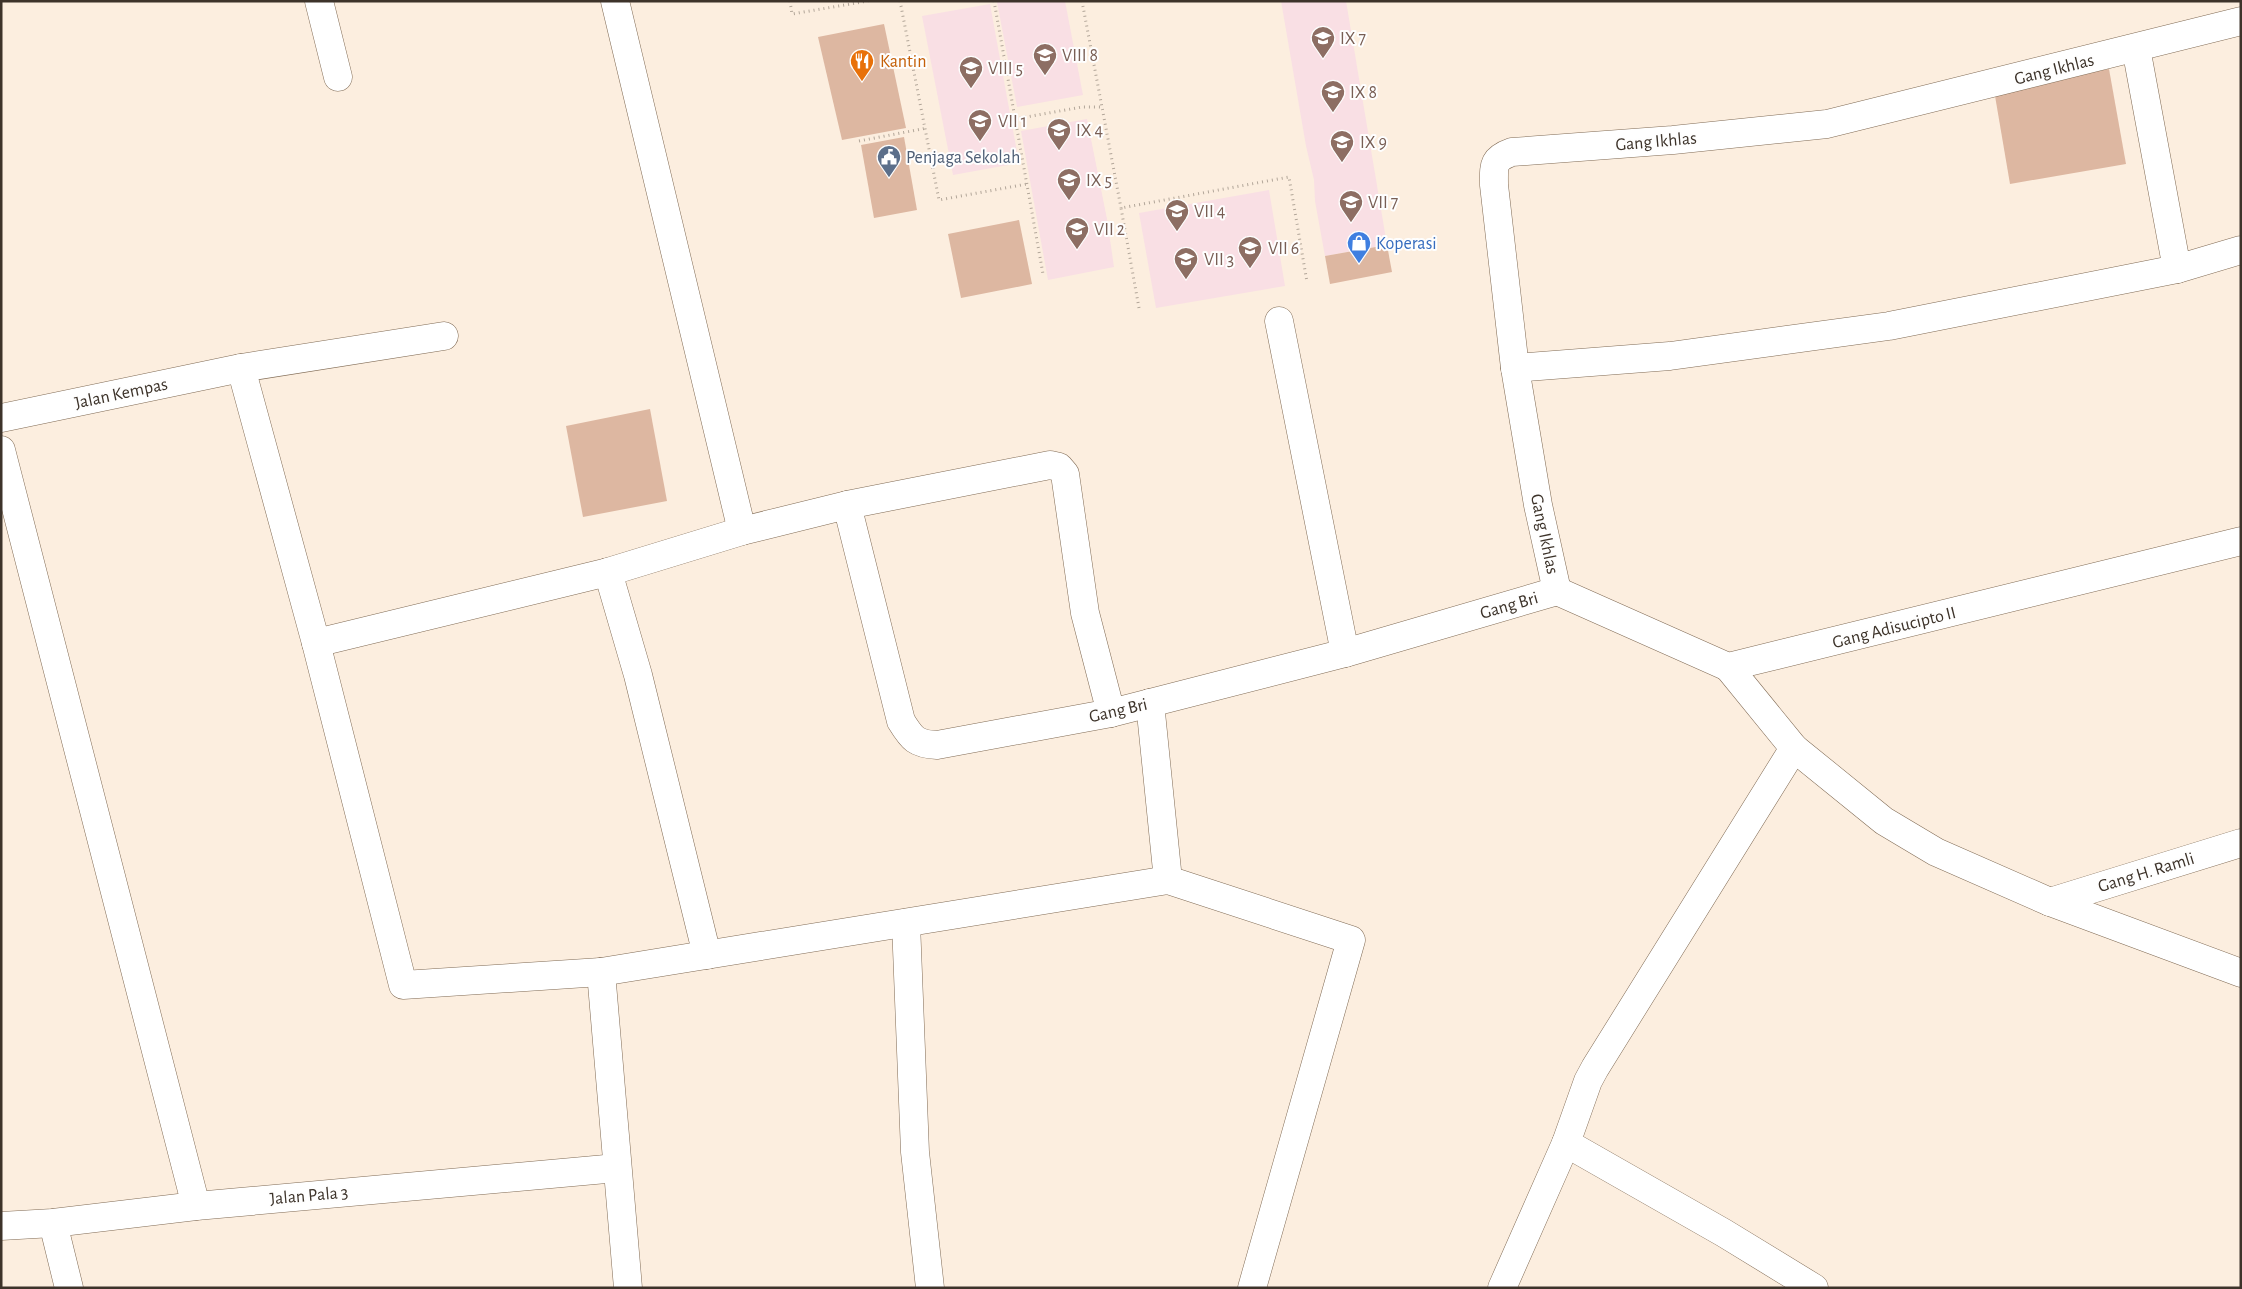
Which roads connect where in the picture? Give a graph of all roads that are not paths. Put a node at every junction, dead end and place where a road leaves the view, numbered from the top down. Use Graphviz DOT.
graph roads {
  1 [pos="319,1"];
  2 [pos="615,1"];
  3 [pos="2241,21"];
  4 [pos="2136,48"];
  5 [pos="338,77"];
  6 [pos="2241,250"];
  7 [pos="2177,268"];
  8 [pos="1279,321"];
  9 [pos="444,336"];
  10 [pos="241,368"];
  11 [pos="1515,368"];
  12 [pos="1,418"];
  13 [pos="1,450"];
  14 [pos="847,505"];
  15 [pos="742,530"];
  16 [pos="2241,541"];
  17 [pos="608,572"];
  18 [pos="1557,591"];
  19 [pos="316,643"];
  20 [pos="1345,653"];
  21 [pos="1728,667"];
  22 [pos="1150,703"];
  23 [pos="1111,713"];
  24 [pos="1794,748"];
  25 [pos="2241,842"];
  26 [pos="1168,880"];
  27 [pos="2050,902"];
  28 [pos="906,923"];
  29 [pos="707,956"];
  30 [pos="601,972"];
  31 [pos="2241,973"];
  32 [pos="1566,1143"];
  33 [pos="617,1168"];
  34 [pos="196,1206"];
  35 [pos="53,1223"];
  36 [pos="1,1226"];
  37 [pos="929,1282"];
  38 [pos="69,1288"];
  39 [pos="628,1288"];
  40 [pos="1252,1288"];
  41 [pos="1502,1288"];
  42 [pos="1814,1288"];
  1 -- 5 [label="street"];
  2 -- 15 [label="street"];
  3 -- 4 [label="street, Gang Ikhlas"];
  4 -- 7 [label="street"];
  4 -- 11 [label="street, Gang Ikhlas"];
  6 -- 7 [label="street"];
  7 -- 11 [label="street"];
  8 -- 20 [label="street"];
  9 -- 10 [label="street, Jalan Kempas"];
  10 -- 12 [label="street, Jalan Kempas"];
  10 -- 19 [label="street"];
  11 -- 18 [label="street, Gang Ikhlas"];
  13 -- 34 [label="street"];
  14 -- 15 [label="street"];
  14 -- 23 [label="street, Gang Bri"];
  14 -- 23 [label="street"];
  15 -- 17 [label="street"];
  16 -- 21 [label="street, Gang Adisucipto II"];
  17 -- 19 [label="street"];
  17 -- 29 [label="street"];
  18 -- 20 [label="street, Gang Bri"];
  18 -- 21 [label="street"];
  19 -- 30 [label="street"];
  20 -- 22 [label="street, Gang Bri"];
  21 -- 24 [label="street"];
  22 -- 23 [label="street, Gang Bri"];
  22 -- 26 [label="street"];
  24 -- 27 [label="street"];
  24 -- 32 [label="street"];
  25 -- 27 [label="street, Gang H. Ramli"];
  26 -- 28 [label="street"];
  26 -- 40 [label="street"];
  27 -- 31 [label="street"];
  28 -- 29 [label="street"];
  28 -- 37 [label="street"];
  29 -- 30 [label="street"];
  30 -- 33 [label="street"];
  32 -- 41 [label="street"];
  32 -- 42 [label="street"];
  33 -- 34 [label="street, Jalan Pala 3"];
  33 -- 39 [label="street"];
  34 -- 35 [label="street, Jalan Pala 3"];
  35 -- 36 [label="street, Jalan Pala 3"];
  35 -- 38 [label="street"];
}
